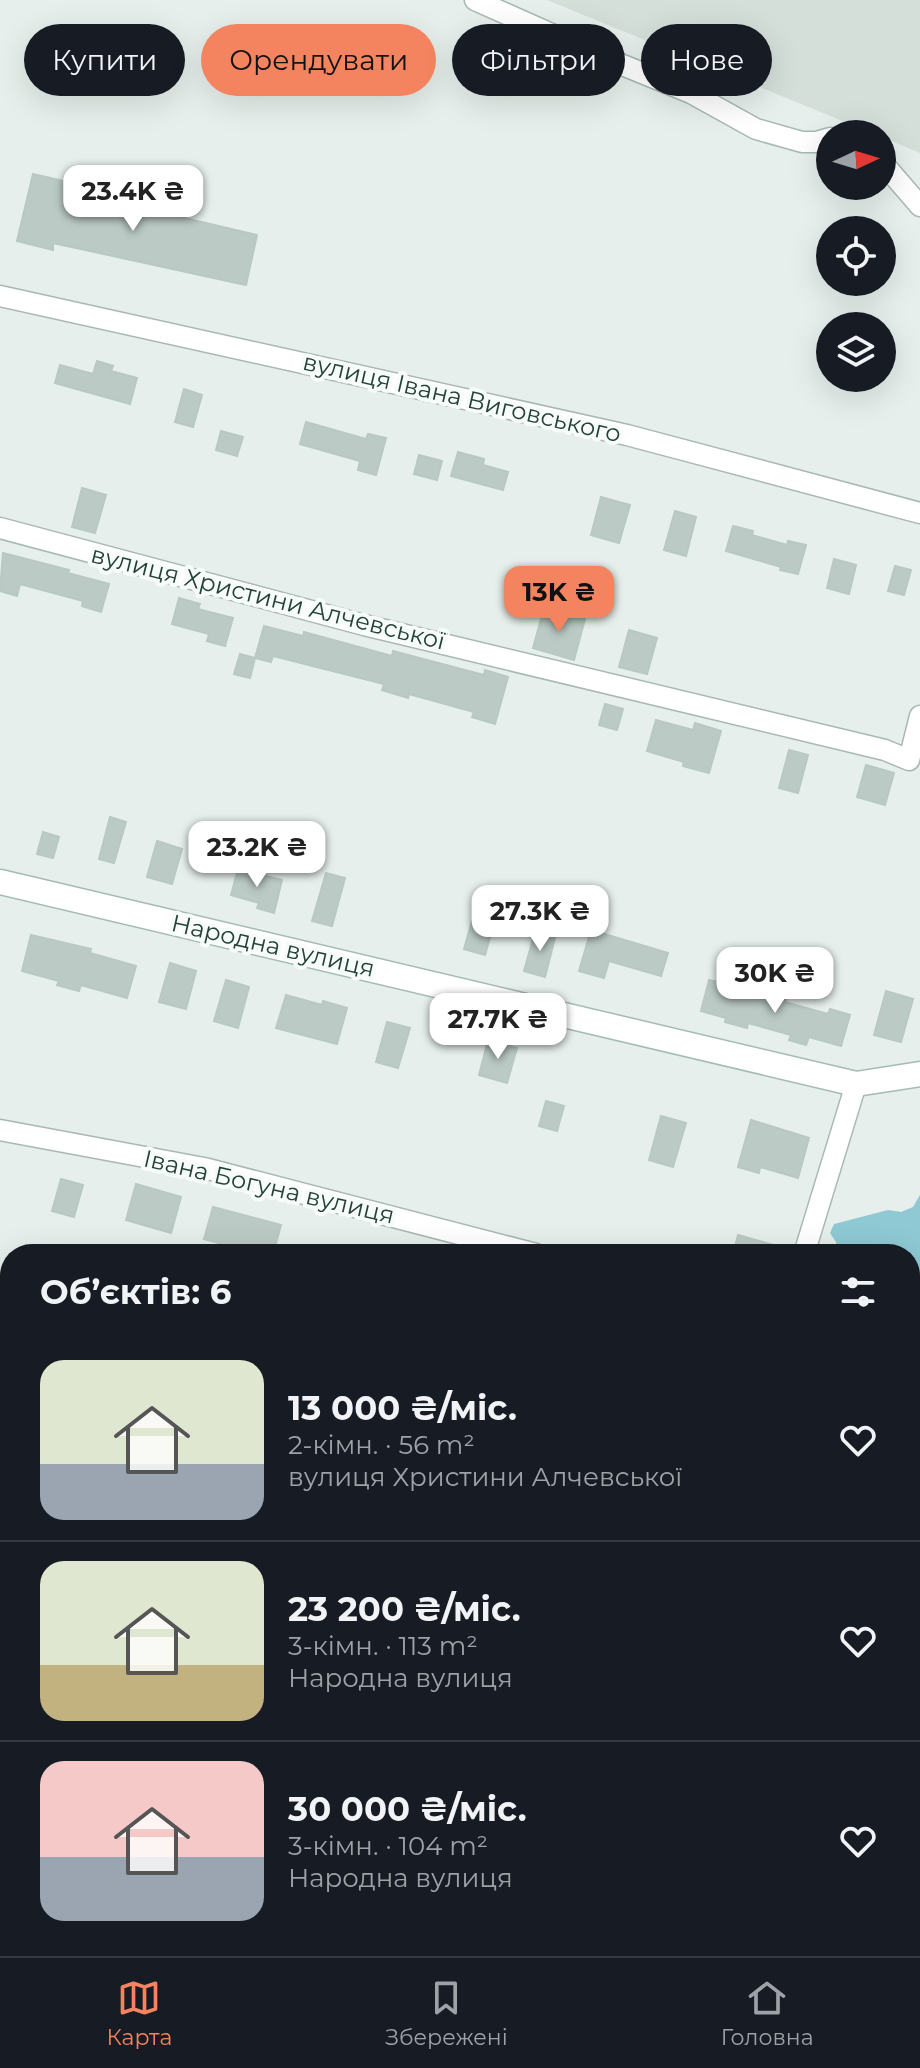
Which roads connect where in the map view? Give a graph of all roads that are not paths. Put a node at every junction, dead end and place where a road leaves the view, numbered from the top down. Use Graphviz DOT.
graph roads {
  1 [pos="475,0"];
  2 [pos="816,140"];
  3 [pos="896,178"];
  4 [pos="920,206"];
  5 [pos="0,296"];
  6 [pos="920,513"];
  7 [pos="0,528"];
  8 [pos="920,716"];
  9 [pos="0,882"];
  10 [pos="920,1074"];
  11 [pos="856,1084"];
  12 [pos="0,1130"];
  13 [pos="497,1244"];
  14 [pos="807,1244"];
  1 -- 2 [label="street"];
  3 -- 4 [label="street"];
  5 -- 6 [label="street, вулиця Івана Виговського"];
  7 -- 8 [label="street, вулиця Христини Алчевської"];
  9 -- 11 [label="street, Народна вулиця"];
  10 -- 11 [label="street, Народна вулиця"];
  11 -- 14 [label="street"];
  12 -- 13 [label="street, Івана Богуна вулиця"];
}
